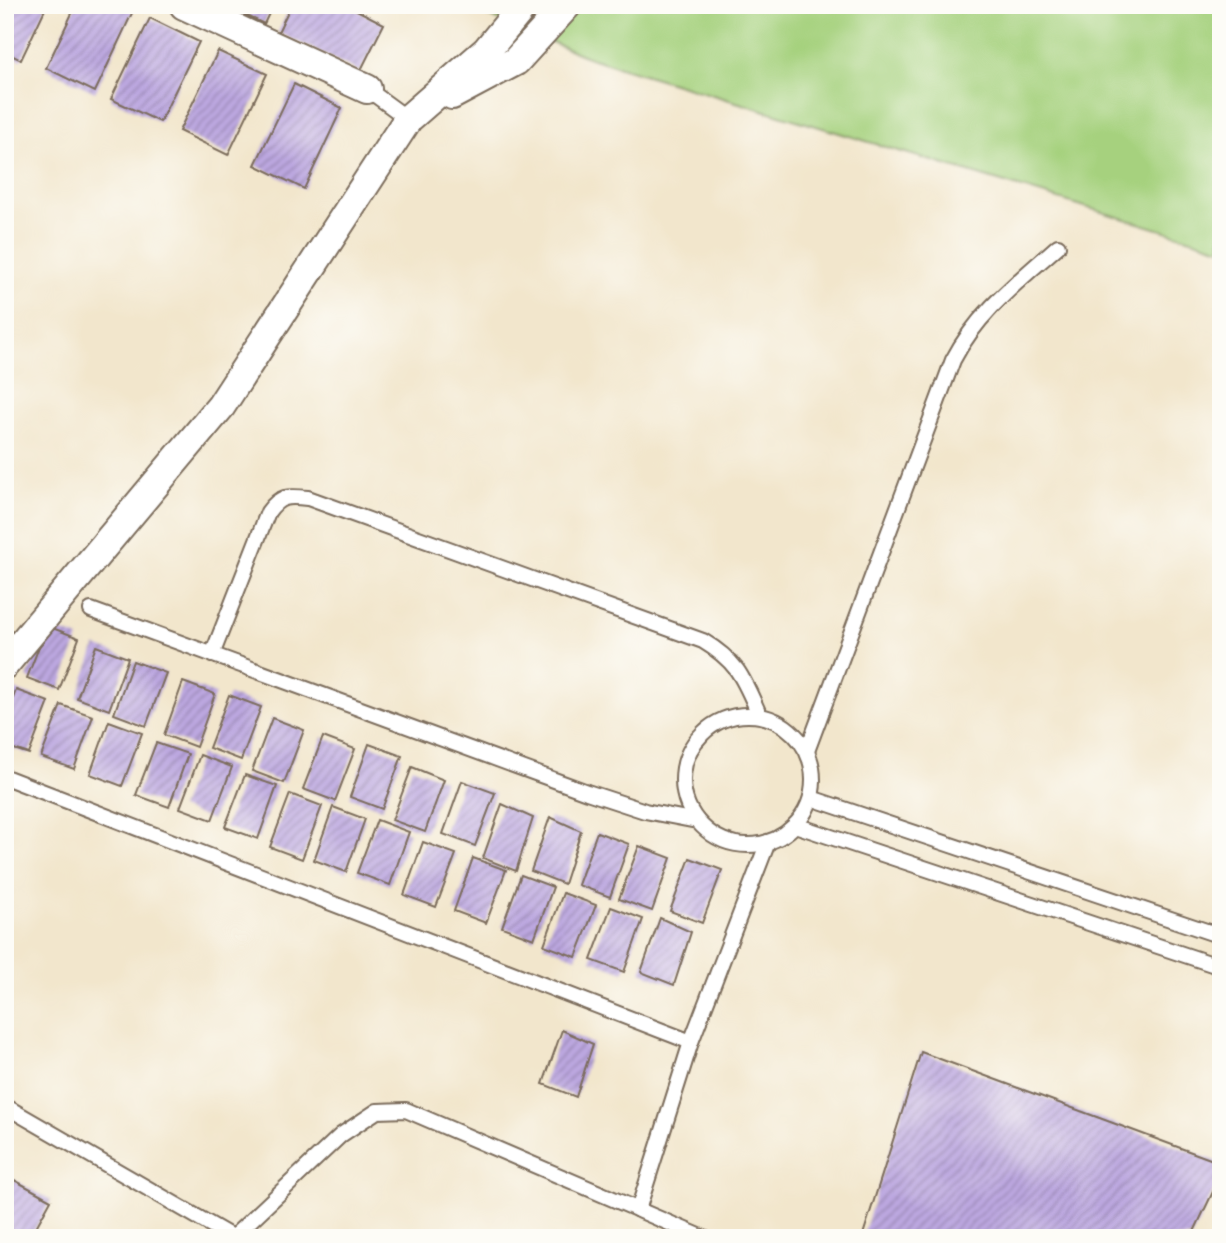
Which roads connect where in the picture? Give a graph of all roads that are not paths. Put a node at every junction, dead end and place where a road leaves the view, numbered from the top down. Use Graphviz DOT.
graph roads {
  1 [pos="184,5"];
  2 [pos="524,5"];
  3 [pos="567,5"];
  4 [pos="367,89"];
  5 [pos="408,119"];
  6 [pos="1058,246"];
  7 [pos="91,610"];
  8 [pos="212,655"];
  9 [pos="5,664"];
  10 [pos="759,714"];
  11 [pos="807,751"];
  12 [pos="5,777"];
  13 [pos="811,798"];
  14 [pos="697,821"];
  15 [pos="795,825"];
  16 [pos="768,842"];
  17 [pos="1221,936"];
  18 [pos="1221,968"];
  19 [pos="691,1042"];
  20 [pos="5,1106"];
  21 [pos="638,1210"];
  22 [pos="232,1237"];
  23 [pos="704,1238"];
  1 -- 4 [label="street"];
  2 -- 5 [label="street"];
  3 -- 5 [label="street"];
  4 -- 5 [label="lane"];
  5 -- 9 [label="street"];
  6 -- 11 [label="lane"];
  7 -- 8 [label="lane"];
  8 -- 10 [label="lane"];
  8 -- 14 [label="lane"];
  10 -- 11 [label="lane"];
  10 -- 14 [label="lane"];
  11 -- 13 [label="lane"];
  12 -- 19 [label="lane"];
  13 -- 15 [label="lane"];
  13 -- 17 [label="lane"];
  14 -- 16 [label="lane"];
  15 -- 16 [label="lane"];
  15 -- 18 [label="lane"];
  16 -- 19 [label="lane"];
  19 -- 21 [label="lane"];
  20 -- 22 [label="lane"];
  21 -- 22 [label="lane"];
  21 -- 23 [label="lane"];
}
